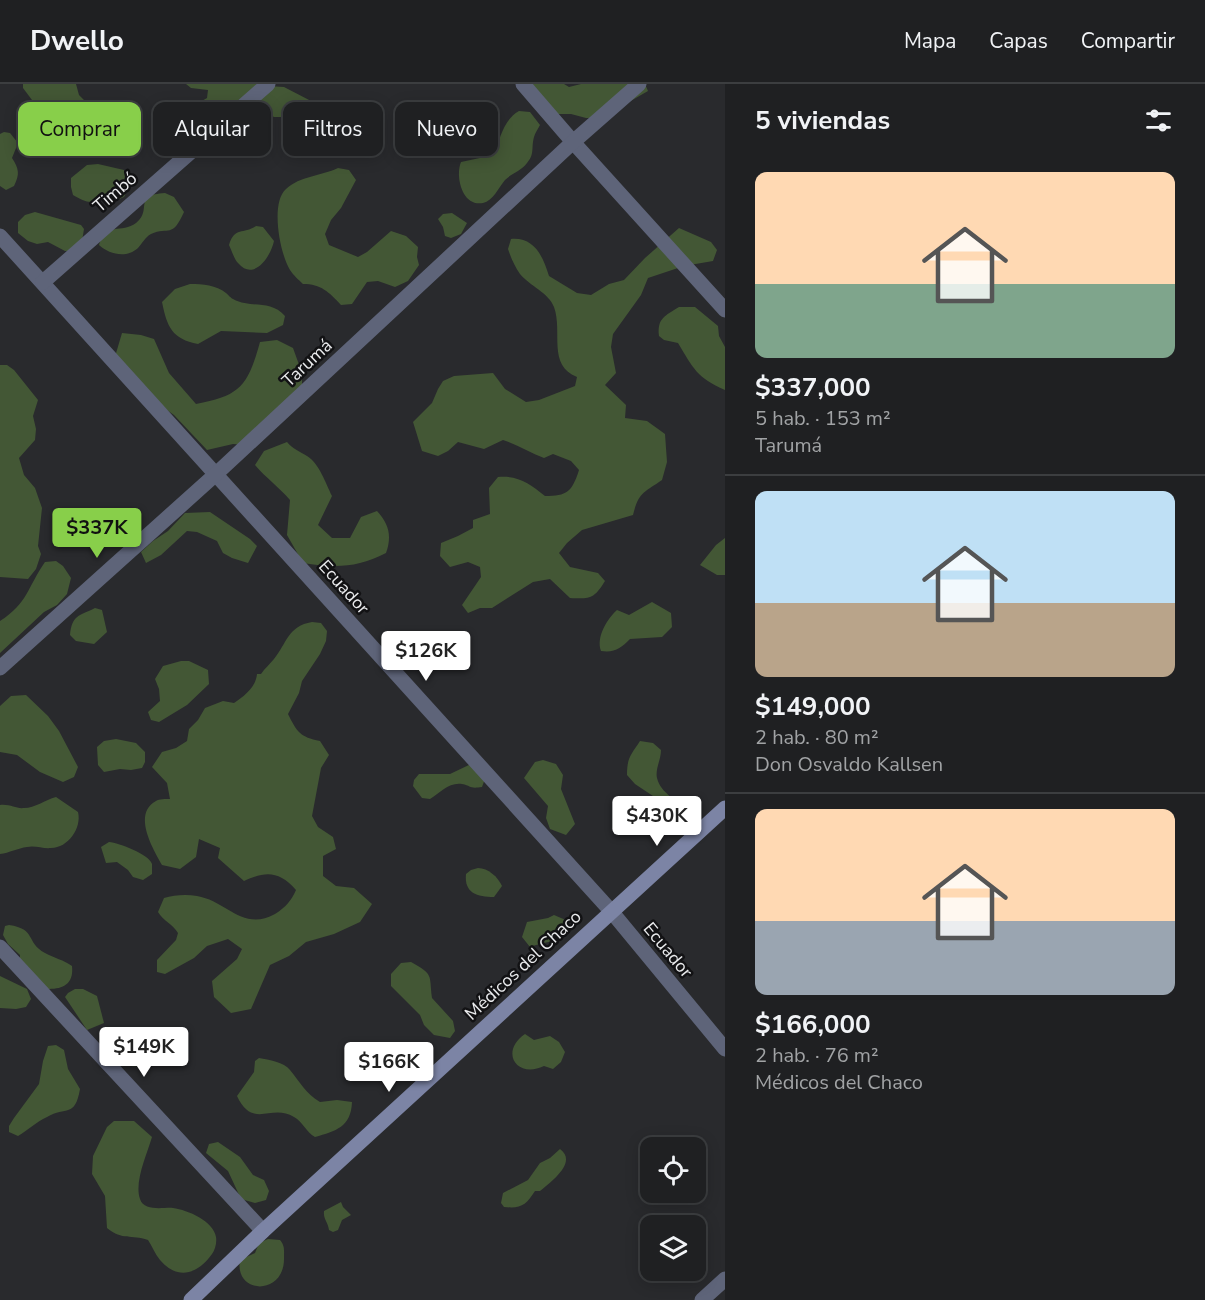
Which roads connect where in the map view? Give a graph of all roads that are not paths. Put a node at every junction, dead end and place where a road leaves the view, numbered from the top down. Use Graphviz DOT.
graph roads {
  1 [pos="268,84"];
  2 [pos="523,84"];
  3 [pos="639,84"];
  4 [pos="573,142"];
  5 [pos="0,236"];
  6 [pos="43,282"];
  7 [pos="725,310"];
  8 [pos="216,474"];
  9 [pos="0,668"];
  10 [pos="725,808"];
  11 [pos="611,911"];
  12 [pos="0,946"];
  13 [pos="725,1049"];
  14 [pos="263,1231"];
  15 [pos="725,1279"];
  16 [pos="191,1300"];
  17 [pos="702,1300"];
  1 -- 6 [label="street, Timbó"];
  2 -- 4 [label="street"];
  3 -- 4 [label="street, Tarumá"];
  4 -- 7 [label="street"];
  4 -- 8 [label="street, Tarumá"];
  5 -- 6 [label="street, Ecuador"];
  6 -- 8 [label="street, Ecuador"];
  8 -- 9 [label="street, Tarumá"];
  8 -- 11 [label="street, Ecuador"];
  10 -- 11 [label="main road, Médicos del Chaco"];
  11 -- 13 [label="street, Ecuador"];
  11 -- 14 [label="main road, Médicos del Chaco"];
  12 -- 14 [label="street"];
  14 -- 16 [label="main road, Médicos del Chaco"];
  15 -- 17 [label="street"];
}
